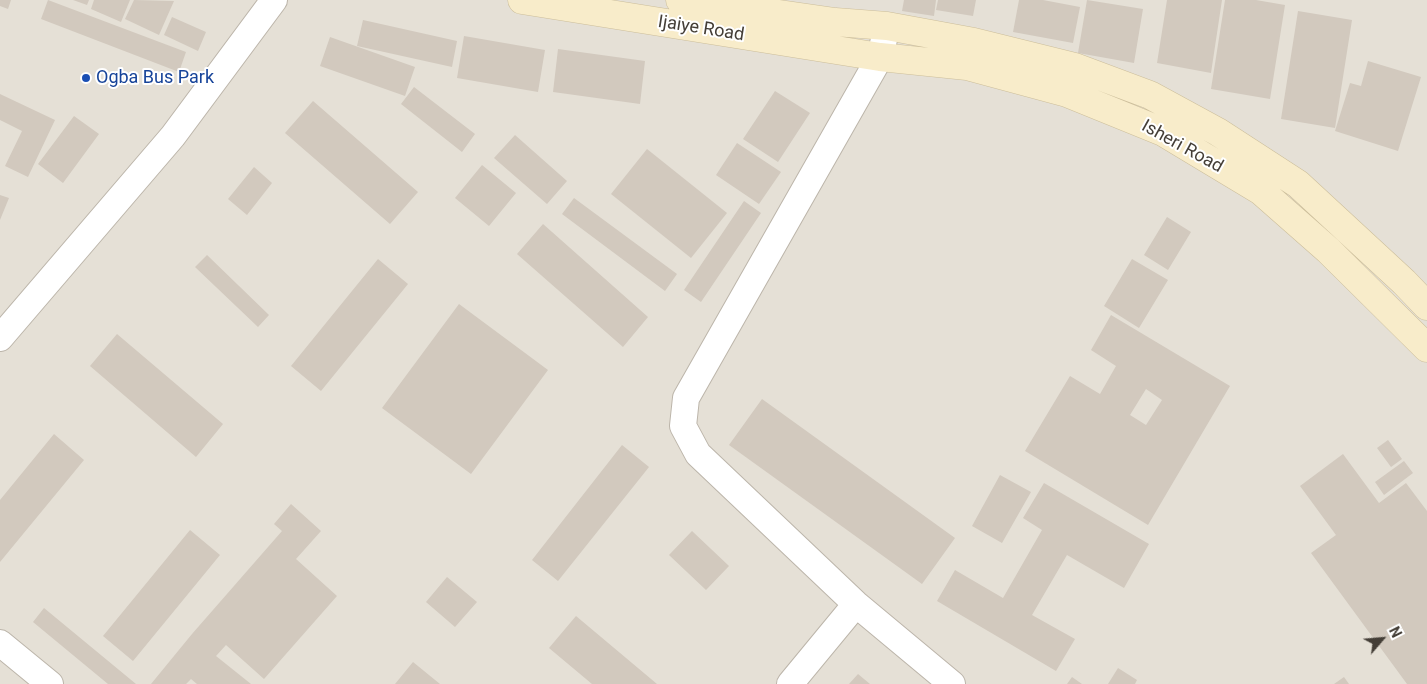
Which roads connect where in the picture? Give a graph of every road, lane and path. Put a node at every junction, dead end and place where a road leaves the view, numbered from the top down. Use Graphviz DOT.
graph roads {
  1 [pos="274,0"];
  2 [pos="522,0"];
  3 [pos="680,0"];
  4 [pos="887,26"];
  5 [pos="880,57"];
  6 [pos="1427,306"];
  7 [pos="0,338"];
  8 [pos="1427,348"];
  9 [pos="856,604"];
  10 [pos="0,643"];
  11 [pos="50,684"];
  12 [pos="790,684"];
  13 [pos="952,684"];
  1 -- 7 [label="street"];
  2 -- 5 [label="main road, Ijaiye Road"];
  3 -- 4 [label="main road, Ijaiye Road"];
  4 -- 5 [label="street"];
  4 -- 6 [label="main road, Isheri Road"];
  5 -- 8 [label="main road, Isheri Road"];
  5 -- 9 [label="street"];
  9 -- 12 [label="street"];
  9 -- 13 [label="street"];
  10 -- 11 [label="street"];
}
